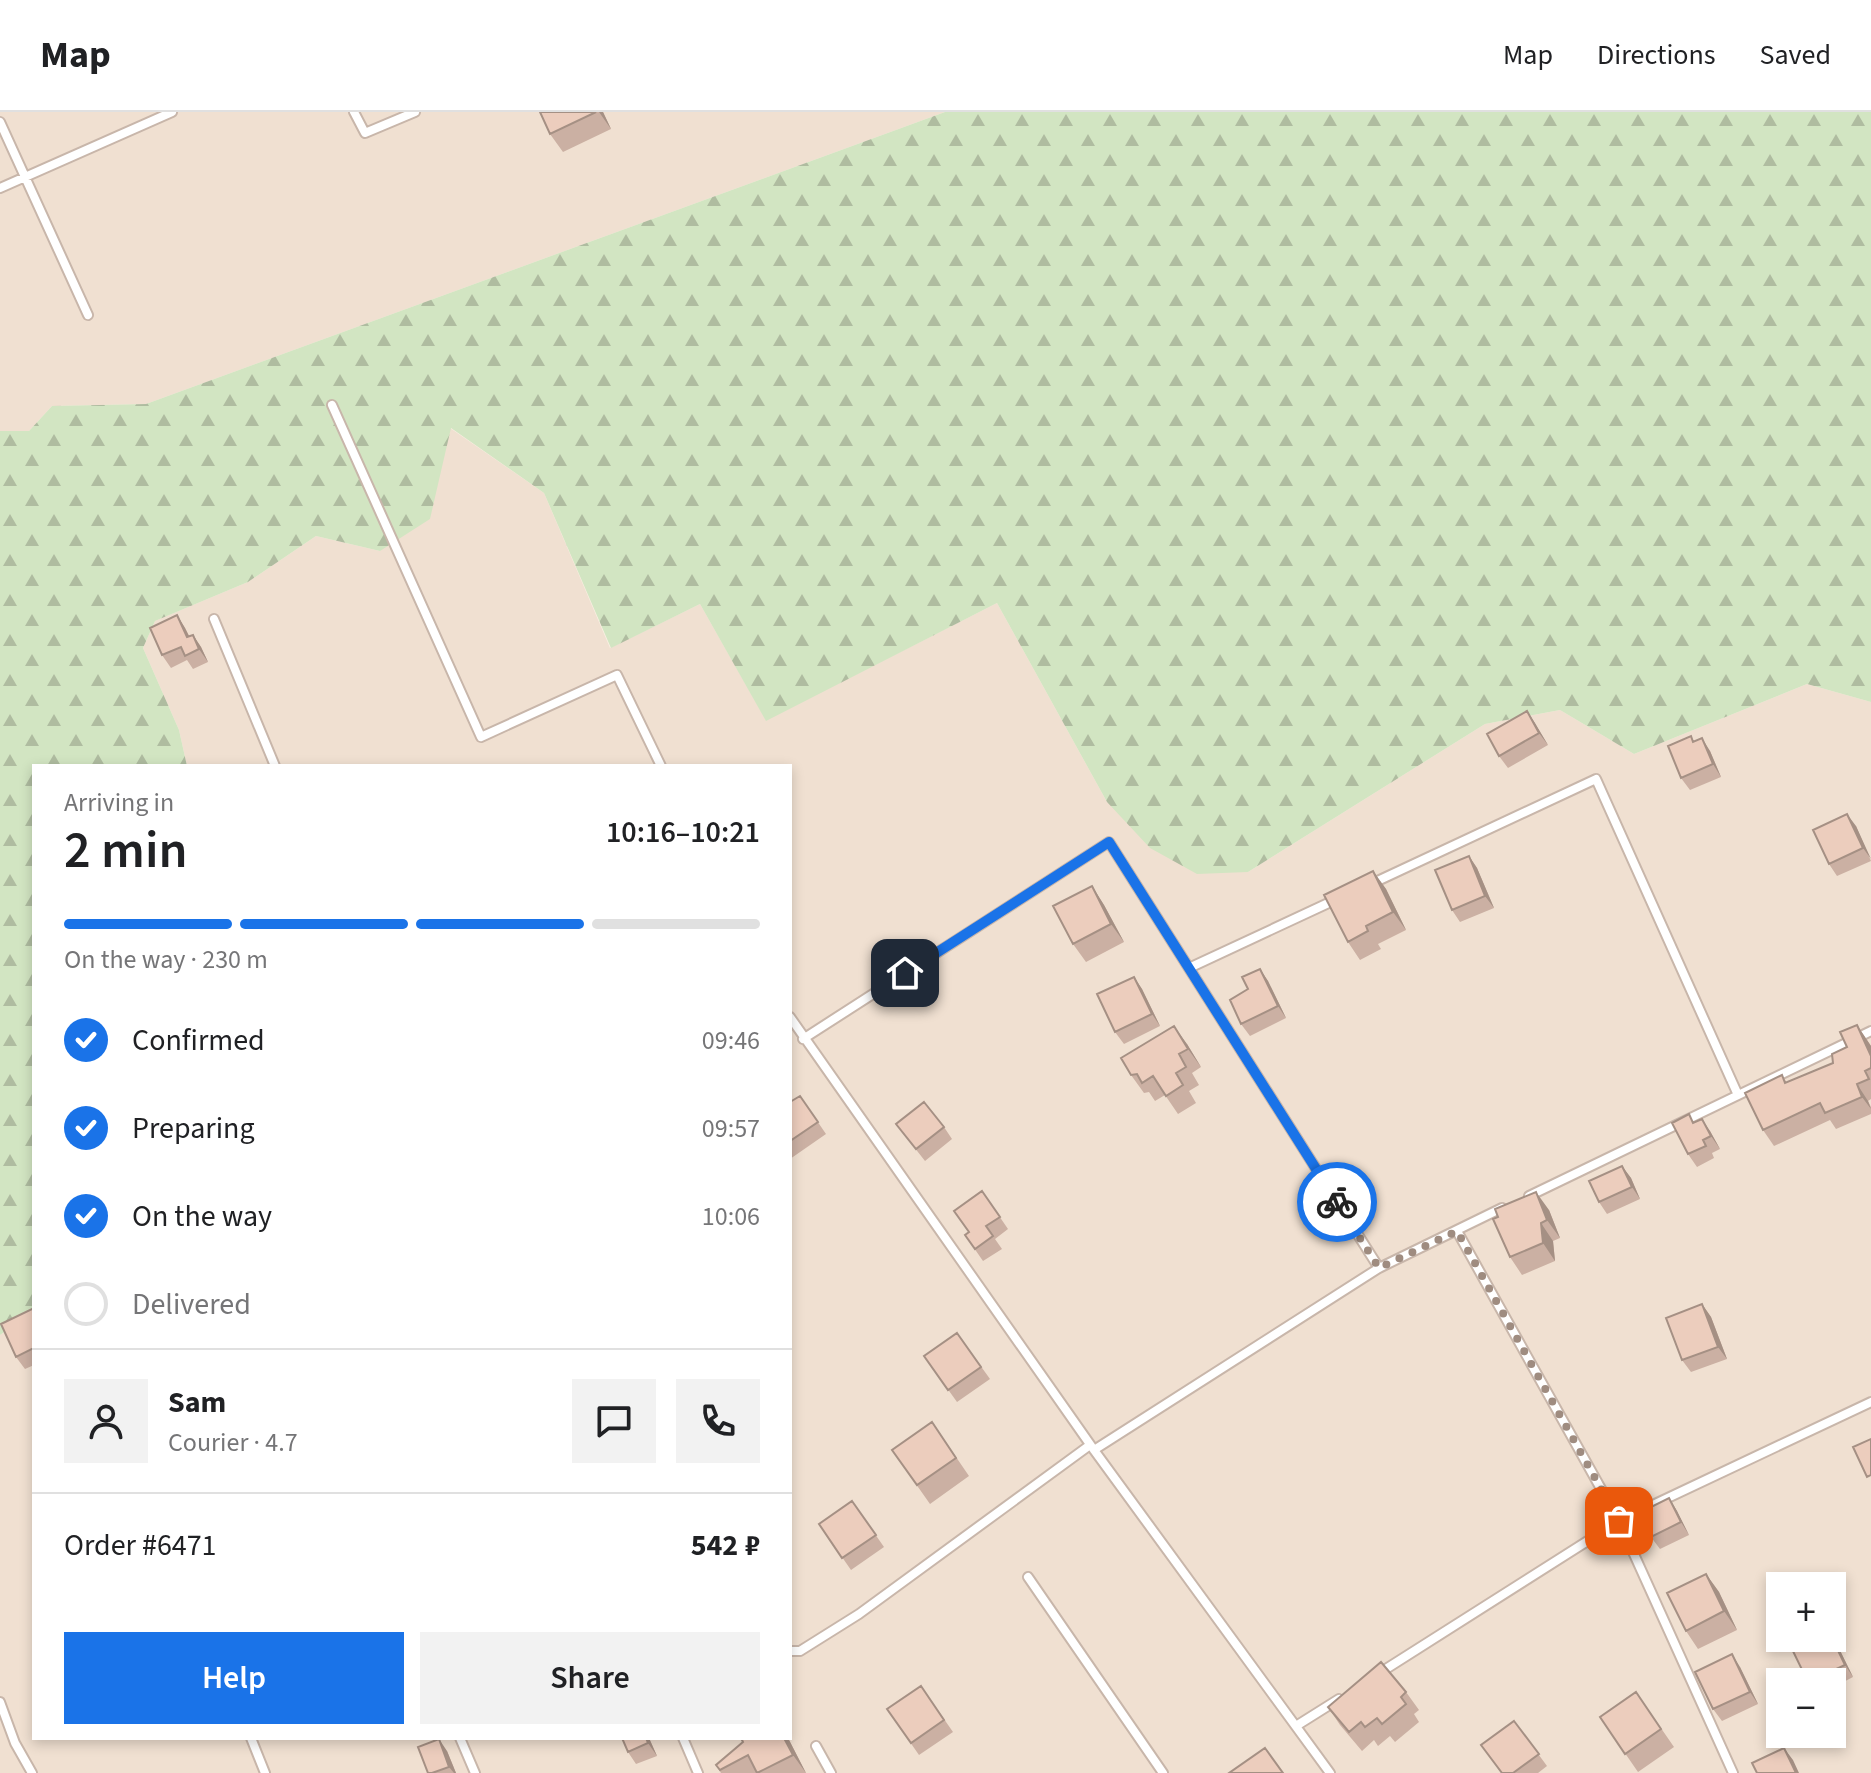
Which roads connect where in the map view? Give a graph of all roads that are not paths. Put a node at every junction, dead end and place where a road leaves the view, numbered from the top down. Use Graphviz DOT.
graph roads {
  1 [pos="172,112"];
  2 [pos="354,112"];
  3 [pos="415,112"];
  4 [pos="0,122"];
  5 [pos="25,178"];
  6 [pos="0,188"];
  7 [pos="88,315"];
  8 [pos="332,405"];
  9 [pos="214,619"];
  10 [pos="274,764"];
  11 [pos="660,764"];
  12 [pos="1357,890"];
  13 [pos="1343,896"];
  14 [pos="1189,968"];
  15 [pos="792,1020"];
  16 [pos="1871,1031"];
  17 [pos="803,1039"];
  18 [pos="1738,1095"];
  19 [pos="1457,1231"];
  20 [pos="1379,1268"];
  21 [pos="1871,1402"];
  22 [pos="1092,1448"];
  23 [pos="1619,1521"];
  24 [pos="1028,1577"];
  25 [pos="792,1651"];
  26 [pos="1363,1684"];
  27 [pos="1350,1692"];
  28 [pos="0,1702"];
  29 [pos="1296,1726"];
  30 [pos="252,1740"];
  31 [pos="461,1740"];
  32 [pos="684,1740"];
  33 [pos="816,1746"];
  34 [pos="32,1773"];
  35 [pos="265,1773"];
  36 [pos="475,1773"];
  37 [pos="698,1773"];
  38 [pos="831,1773"];
  39 [pos="1163,1773"];
  40 [pos="1330,1773"];
  41 [pos="1733,1773"];
  1 -- 5 [label="lane"];
  2 -- 3 [label="lane"];
  4 -- 5 [label="lane"];
  5 -- 6 [label="lane"];
  5 -- 7 [label="lane"];
  8 -- 11 [label="lane"];
  9 -- 10 [label="lane"];
  12 -- 18 [label="lane"];
  13 -- 14 [label="lane"];
  14 -- 17 [label="lane"];
  14 -- 20 [label="lane"];
  15 -- 17 [label="lane"];
  16 -- 18 [label="lane"];
  17 -- 22 [label="lane"];
  18 -- 19 [label="lane"];
  19 -- 20 [label="lane"];
  19 -- 23 [label="lane"];
  20 -- 22 [label="lane"];
  21 -- 23 [label="lane"];
  22 -- 25 [label="lane"];
  22 -- 29 [label="lane"];
  23 -- 26 [label="lane"];
  23 -- 41 [label="lane"];
  24 -- 39 [label="lane"];
  27 -- 29 [label="lane"];
  28 -- 34 [label="lane"];
  29 -- 40 [label="lane"];
  30 -- 35 [label="lane"];
  31 -- 36 [label="lane"];
  32 -- 37 [label="lane"];
  33 -- 38 [label="lane"];
}
